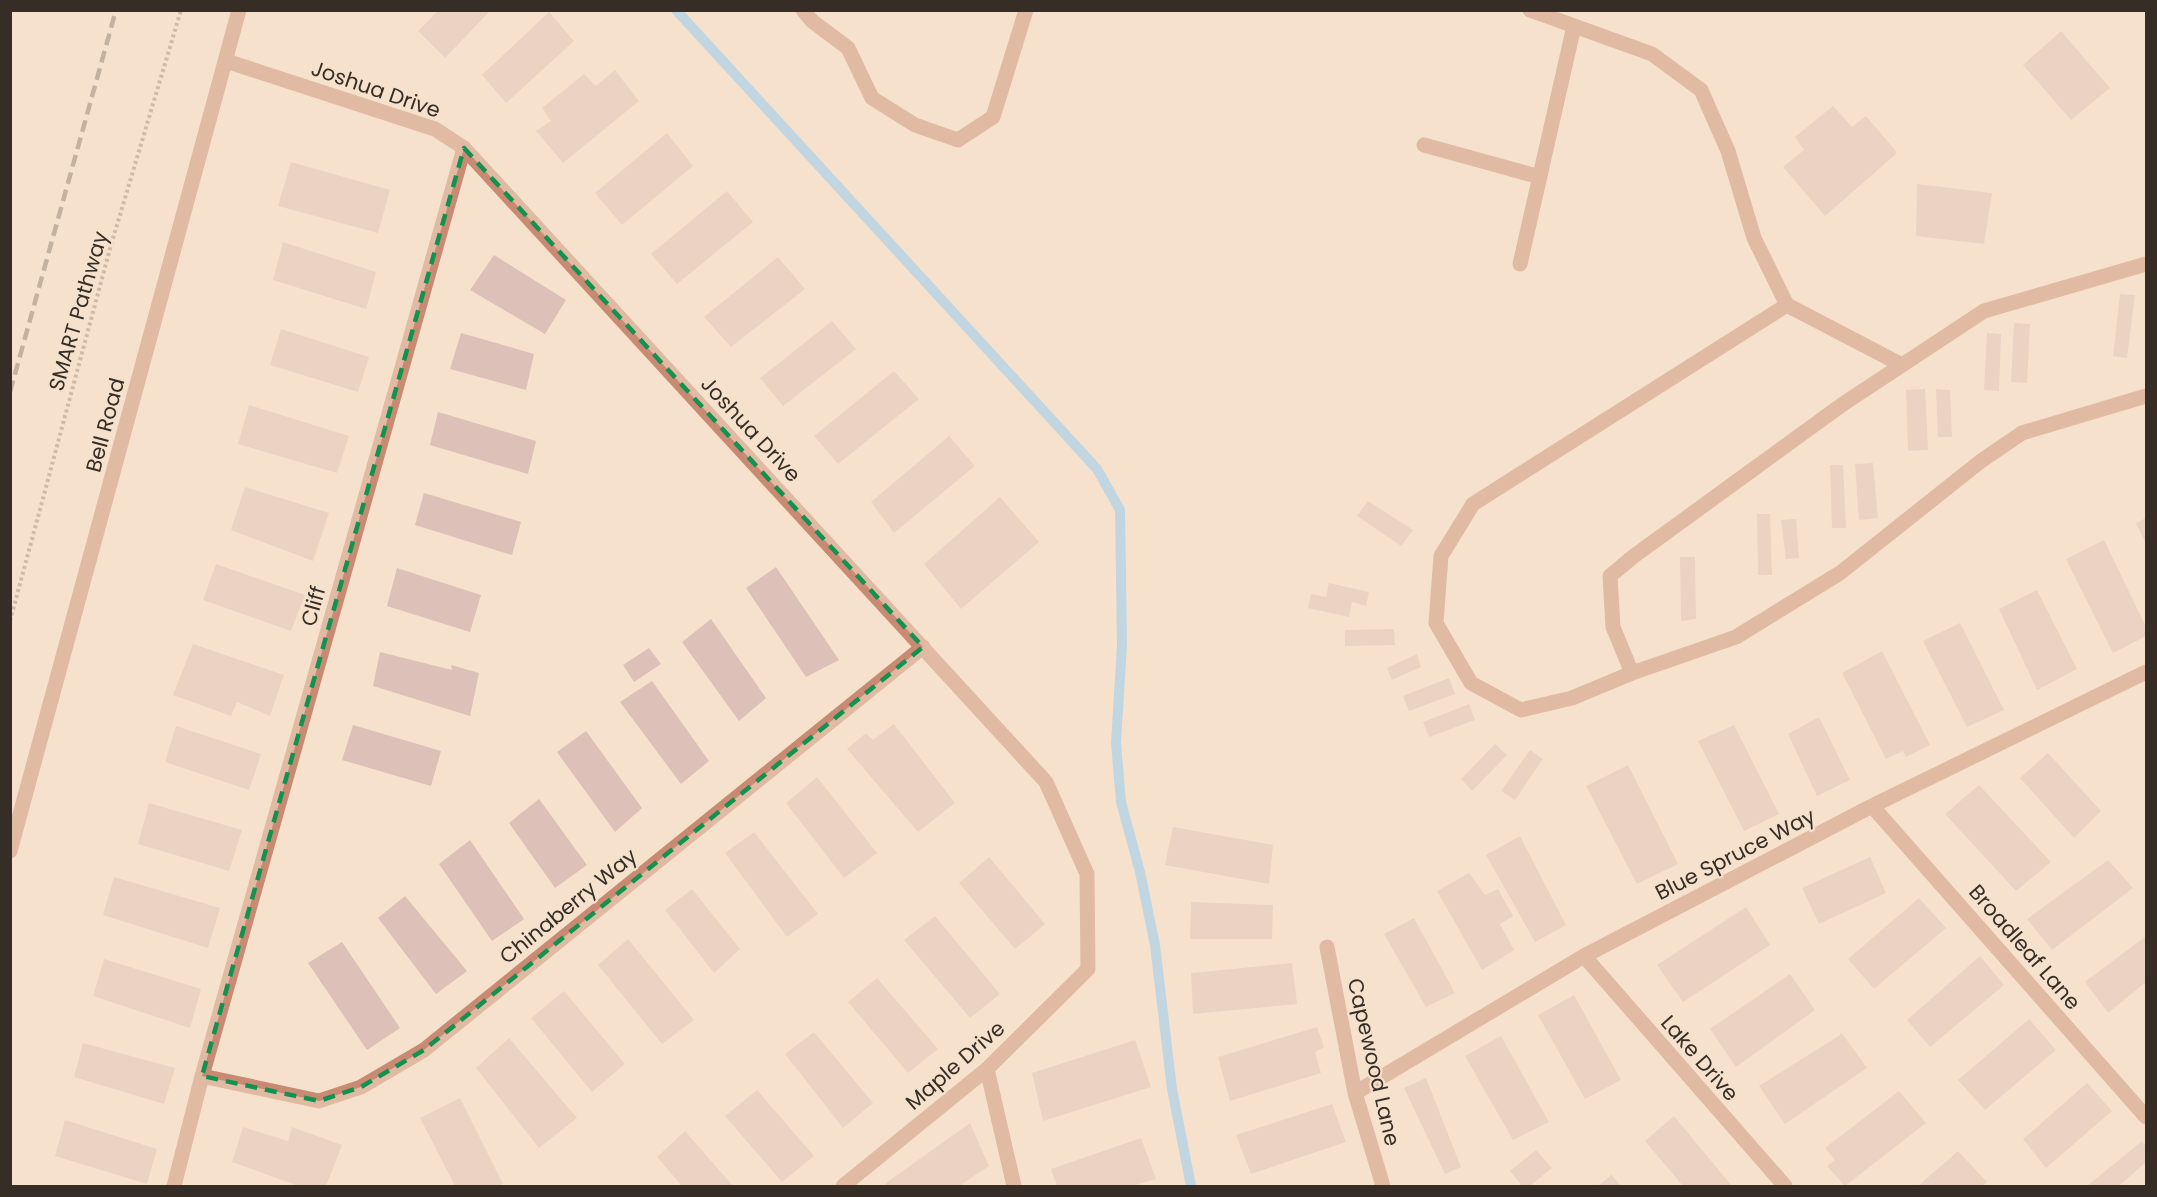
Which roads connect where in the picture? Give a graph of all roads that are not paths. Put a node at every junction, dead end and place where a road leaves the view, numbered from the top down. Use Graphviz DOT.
graph roads {
  1 [pos="239,10"];
  2 [pos="803,10"];
  3 [pos="1026,10"];
  4 [pos="1530,10"];
  5 [pos="1574,26"];
  6 [pos="226,61"];
  7 [pos="1424,146"];
  8 [pos="464,148"];
  9 [pos="1540,177"];
  10 [pos="1520,264"];
  11 [pos="2146,264"];
  12 [pos="1787,304"];
  13 [pos="1902,365"];
  14 [pos="2146,396"];
  15 [pos="923,647"];
  16 [pos="2146,672"];
  17 [pos="1632,673"];
  18 [pos="1872,806"];
  19 [pos="10,851"];
  20 [pos="1327,947"];
  21 [pos="1584,956"];
  22 [pos="1088,969"];
  23 [pos="987,1069"];
  24 [pos="202,1076"];
  25 [pos="1355,1093"];
  26 [pos="2146,1117"];
  27 [pos="174,1186"];
  28 [pos="843,1186"];
  29 [pos="1014,1186"];
  30 [pos="1383,1186"];
  31 [pos="1785,1186"];
  1 -- 6 [label="street, Bell Road"];
  2 -- 3 [label="street"];
  4 -- 5 [label="street"];
  5 -- 9 [label="street"];
  5 -- 12 [label="street"];
  6 -- 8 [label="street, Joshua Drive"];
  6 -- 19 [label="street, Bell Road"];
  7 -- 9 [label="street"];
  8 -- 15 [label="street, Joshua Drive"];
  8 -- 24 [label="street, Cliff"];
  9 -- 10 [label="street"];
  11 -- 13 [label="street"];
  12 -- 13 [label="street"];
  12 -- 17 [label="street"];
  13 -- 17 [label="street"];
  14 -- 17 [label="street"];
  15 -- 22 [label="street, Joshua Drive"];
  15 -- 24 [label="street, Chinaberry Way"];
  16 -- 18 [label="street, Blue Spruce Way"];
  18 -- 21 [label="street, Blue Spruce Way"];
  18 -- 26 [label="street, Broadleaf Lane"];
  20 -- 25 [label="street, Capewood Lane"];
  21 -- 25 [label="street, Blue Spruce Way"];
  21 -- 31 [label="street, Lake Drive"];
  22 -- 23 [label="street, Maple Drive"];
  23 -- 28 [label="street, Maple Drive"];
  23 -- 29 [label="street"];
  24 -- 27 [label="street, Cliff"];
  25 -- 30 [label="street, Capewood Lane"];
}
